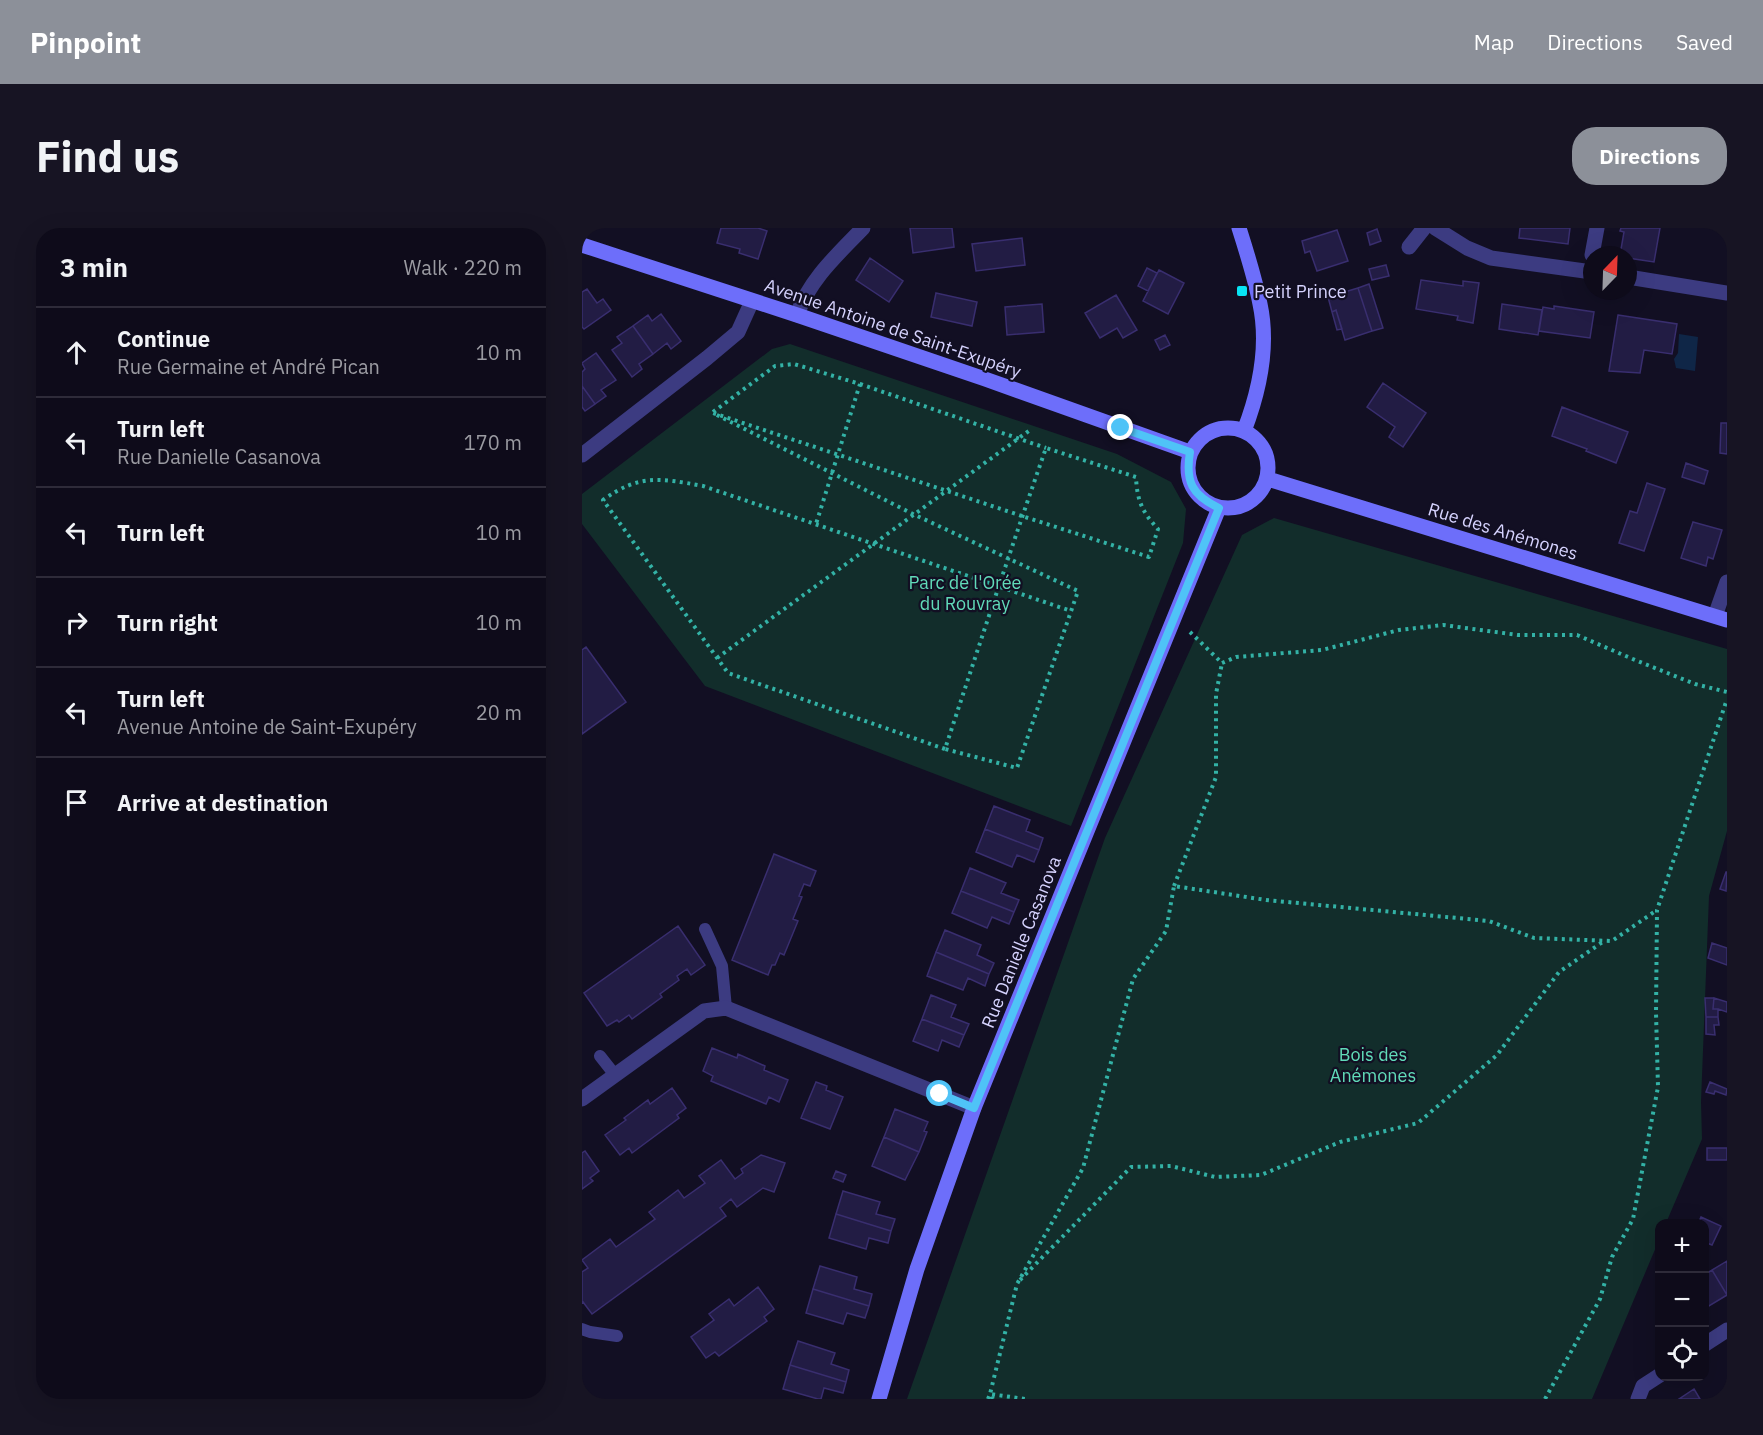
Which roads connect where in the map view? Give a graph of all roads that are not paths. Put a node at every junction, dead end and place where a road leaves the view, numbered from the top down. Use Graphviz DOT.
graph roads {
  1 [pos="862,228"];
  2 [pos="1239,228"];
  3 [pos="1424,228"];
  4 [pos="1436,228"];
  5 [pos="1597,228"];
  6 [pos="582,245"];
  7 [pos="1409,246"];
  8 [pos="1594,246"];
  9 [pos="1583,263"];
  10 [pos="1637,278"];
  11 [pos="1727,293"];
  12 [pos="752,301"];
  13 [pos="796,315"];
  14 [pos="1244,431"];
  15 [pos="1190,452"];
  16 [pos="582,455"];
  17 [pos="1268,479"];
  18 [pos="1219,508"];
  19 [pos="1727,582"];
  20 [pos="1721,618"];
  21 [pos="705,929"];
  22 [pos="726,1008"];
  23 [pos="600,1056"];
  24 [pos="615,1075"];
  25 [pos="582,1099"];
  26 [pos="974,1108"];
  27 [pos="582,1329"];
  28 [pos="1727,1330"];
  29 [pos="617,1336"];
  30 [pos="1709,1342"];
  31 [pos="1655,1378"];
  32 [pos="879,1399"];
  33 [pos="1638,1399"];
  1 -- 13 [label="street"];
  2 -- 14 [label="street"];
  3 -- 7 [label="street"];
  4 -- 9 [label="street"];
  5 -- 8 [label="street"];
  6 -- 12 [label="street, Avenue Antoine de Saint-Exupéry"];
  10 -- 11 [label="street"];
  12 -- 13 [label="street, Avenue Antoine de Saint-Exupéry"];
  12 -- 16 [label="street"];
  13 -- 15 [label="street, Avenue Antoine de Saint-Exupéry"];
  14 -- 15 [label="street"];
  14 -- 17 [label="street"];
  15 -- 18 [label="street"];
  17 -- 18 [label="street"];
  17 -- 20 [label="street, Rue des Anémones"];
  18 -- 26 [label="street, Rue Danielle Casanova"];
  19 -- 20 [label="street"];
  21 -- 22 [label="lane"];
  22 -- 24 [label="street"];
  22 -- 26 [label="street"];
  23 -- 24 [label="lane"];
  24 -- 25 [label="street"];
  26 -- 32 [label="street, Rue Danielle Casanova"];
  27 -- 29 [label="lane"];
  28 -- 30 [label="street"];
  31 -- 33 [label="street"];
}
